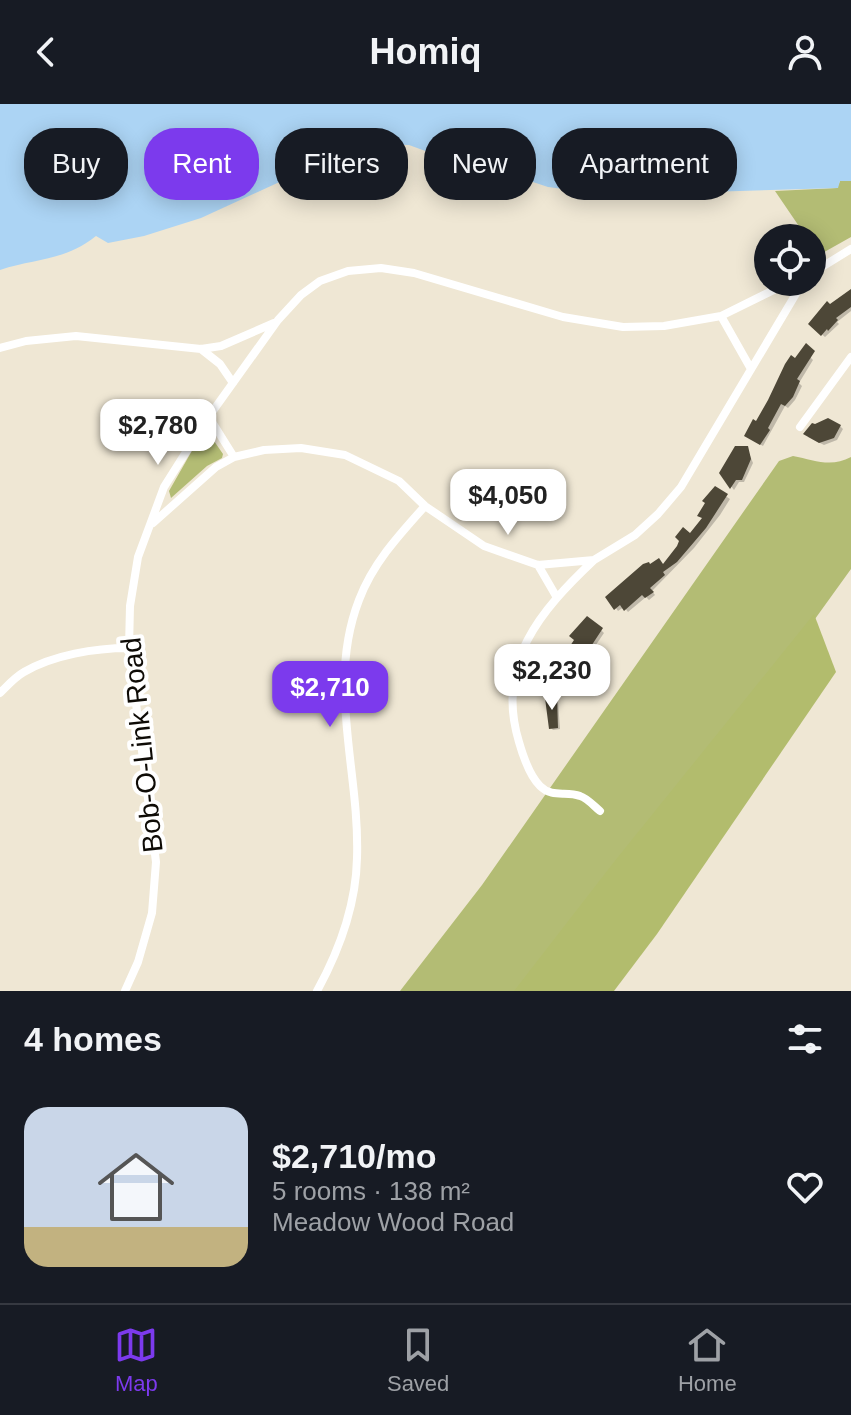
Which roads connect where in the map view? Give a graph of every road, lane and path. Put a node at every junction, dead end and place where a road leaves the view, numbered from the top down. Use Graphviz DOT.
graph roads {
  1 [pos="851,249"];
  2 [pos="826,264"];
  3 [pos="762,296"];
  4 [pos="795,296"];
  5 [pos="721,316"];
  6 [pos="278,320"];
  7 [pos="0,348"];
  8 [pos="201,349"];
  9 [pos="851,357"];
  10 [pos="751,369"];
  11 [pos="233,383"];
  12 [pos="209,417"];
  13 [pos="800,427"];
  14 [pos="234,457"];
  15 [pos="425,506"];
  16 [pos="150,526"];
  17 [pos="594,560"];
  18 [pos="538,565"];
  19 [pos="556,596"];
  20 [pos="129,648"];
  21 [pos="0,693"];
  22 [pos="600,811"];
  23 [pos="125,991"];
  24 [pos="317,991"];
  1 -- 2 [label="street"];
  3 -- 5 [label="street, Bob-O-Link Road"];
  4 -- 10 [label="street"];
  5 -- 6 [label="street, Bob-O-Link Road"];
  5 -- 10 [label="street"];
  6 -- 8 [label="street"];
  6 -- 11 [label="street, Bob-O-Link Road"];
  7 -- 8 [label="street"];
  8 -- 11 [label="street"];
  9 -- 13 [label="street"];
  10 -- 17 [label="street"];
  11 -- 12 [label="street, Bob-O-Link Road"];
  12 -- 14 [label="street"];
  12 -- 16 [label="street, Bob-O-Link Road"];
  14 -- 15 [label="street"];
  14 -- 16 [label="street"];
  15 -- 18 [label="street"];
  15 -- 24 [label="street"];
  16 -- 20 [label="street, Bob-O-Link Road"];
  17 -- 18 [label="street"];
  17 -- 19 [label="street"];
  18 -- 19 [label="street"];
  19 -- 22 [label="street"];
  20 -- 21 [label="street"];
  20 -- 23 [label="street, Bob-O-Link Road"];
}
